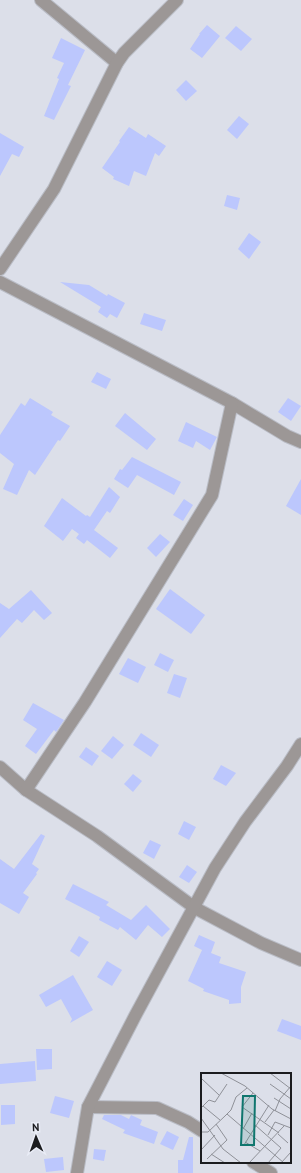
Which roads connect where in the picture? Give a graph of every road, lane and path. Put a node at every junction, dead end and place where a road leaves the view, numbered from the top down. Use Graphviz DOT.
graph roads {
  1 [pos="41,0"];
  2 [pos="178,0"];
  3 [pos="117,63"];
  4 [pos="0,269"];
  5 [pos="0,282"];
  6 [pos="232,402"];
  7 [pos="301,442"];
  8 [pos="301,744"];
  9 [pos="0,767"];
  10 [pos="26,790"];
  11 [pos="195,908"];
  12 [pos="301,960"];
  13 [pos="88,1107"];
  14 [pos="201,1130"];
  15 [pos="255,1163"];
  16 [pos="77,1173"];
  17 [pos="271,1173"];
  1 -- 3 [label="street"];
  2 -- 3 [label="street"];
  3 -- 4 [label="street"];
  5 -- 6 [label="street"];
  6 -- 7 [label="street"];
  6 -- 10 [label="street"];
  8 -- 11 [label="street"];
  9 -- 10 [label="street"];
  10 -- 11 [label="street"];
  11 -- 12 [label="street"];
  11 -- 13 [label="street"];
  13 -- 14 [label="street"];
  13 -- 16 [label="street"];
  15 -- 17 [label="street"];
}
